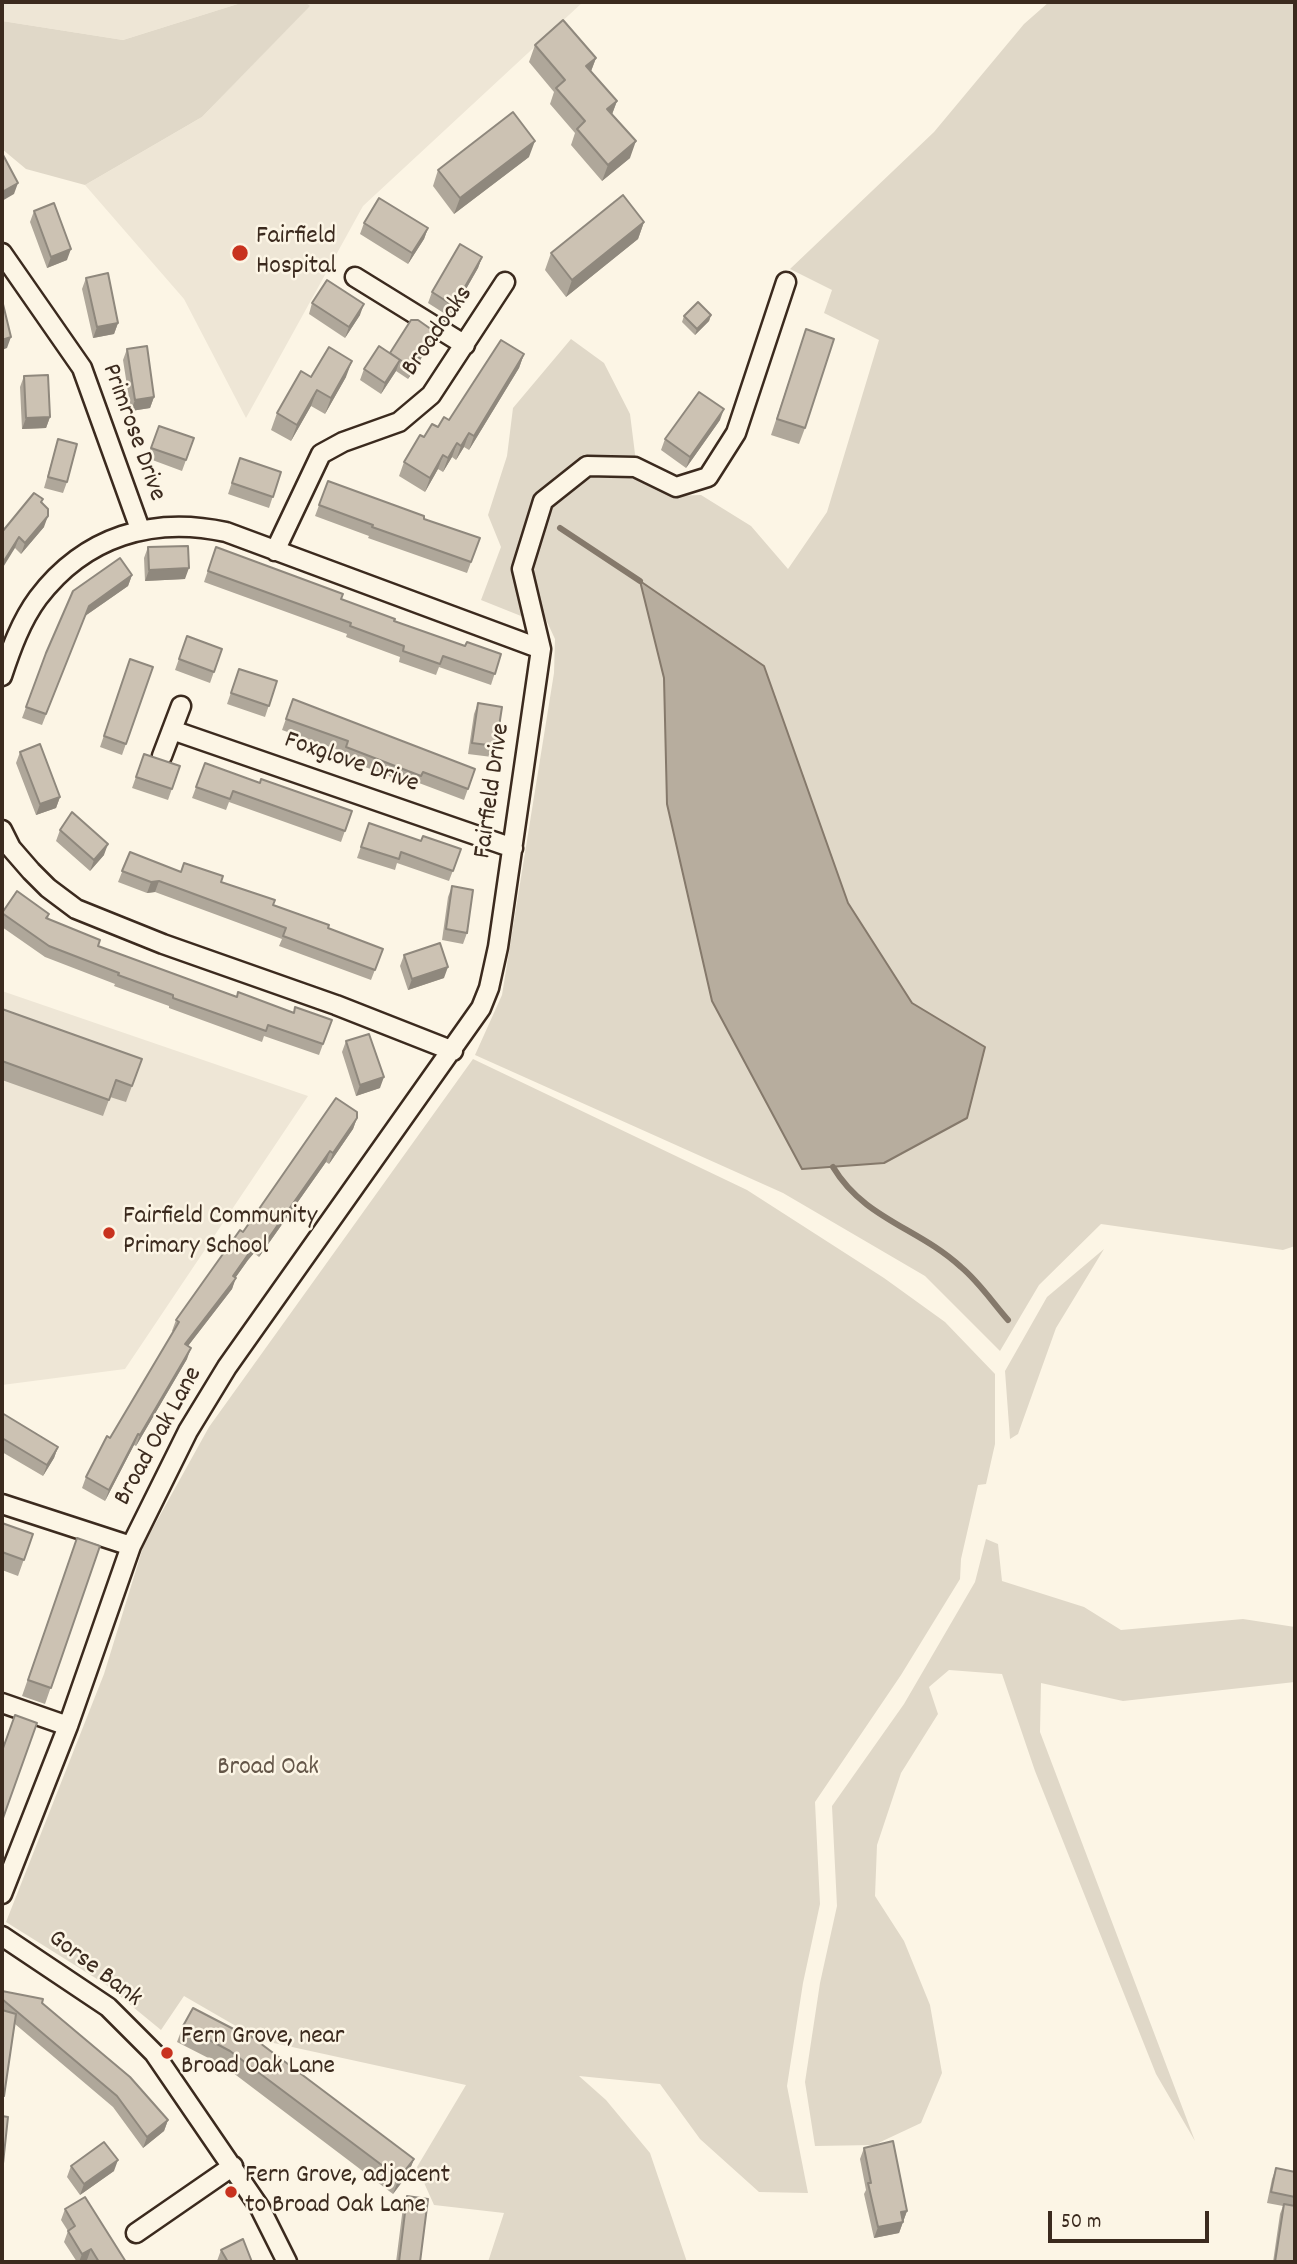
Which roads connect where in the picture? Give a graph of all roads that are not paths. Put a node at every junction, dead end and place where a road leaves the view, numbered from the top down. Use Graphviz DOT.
graph roads {
  1 [pos="2,253"];
  2 [pos="355,277"];
  3 [pos="505,282"];
  4 [pos="786,282"];
  5 [pos="465,345"];
  6 [pos="139,529"];
  7 [pos="275,551"];
  8 [pos="541,649"];
  9 [pos="2,676"];
  10 [pos="181,706"];
  11 [pos="172,730"];
  12 [pos="162,756"];
  13 [pos="2,830"];
  14 [pos="513,848"];
  15 [pos="453,1051"];
  16 [pos="2,1504"];
  17 [pos="131,1546"];
  18 [pos="2,1703"];
  19 [pos="68,1726"];
  20 [pos="2,1894"];
  21 [pos="2,1936"];
  22 [pos="233,2165"];
  23 [pos="136,2232"];
  24 [pos="287,2262"];
  1 -- 6 [label="street, Primrose Drive"];
  2 -- 5 [label="street"];
  3 -- 5 [label="street, Broadoaks"];
  4 -- 8 [label="street"];
  5 -- 7 [label="street, Broadoaks"];
  6 -- 7 [label="street"];
  6 -- 9 [label="street"];
  7 -- 8 [label="street"];
  8 -- 14 [label="street, Fairfield Drive"];
  10 -- 11 [label="street"];
  11 -- 12 [label="street"];
  11 -- 14 [label="street, Foxglove Drive"];
  13 -- 15 [label="street"];
  14 -- 15 [label="street, Fairfield Drive"];
  15 -- 17 [label="street, Broad Oak Lane"];
  16 -- 17 [label="street"];
  17 -- 19 [label="street, Broad Oak Lane"];
  18 -- 19 [label="street"];
  19 -- 20 [label="street, Broad Oak Lane"];
  21 -- 22 [label="street, Gorse Bank"];
  22 -- 23 [label="street"];
  22 -- 24 [label="street, Gorse Bank"];
}
